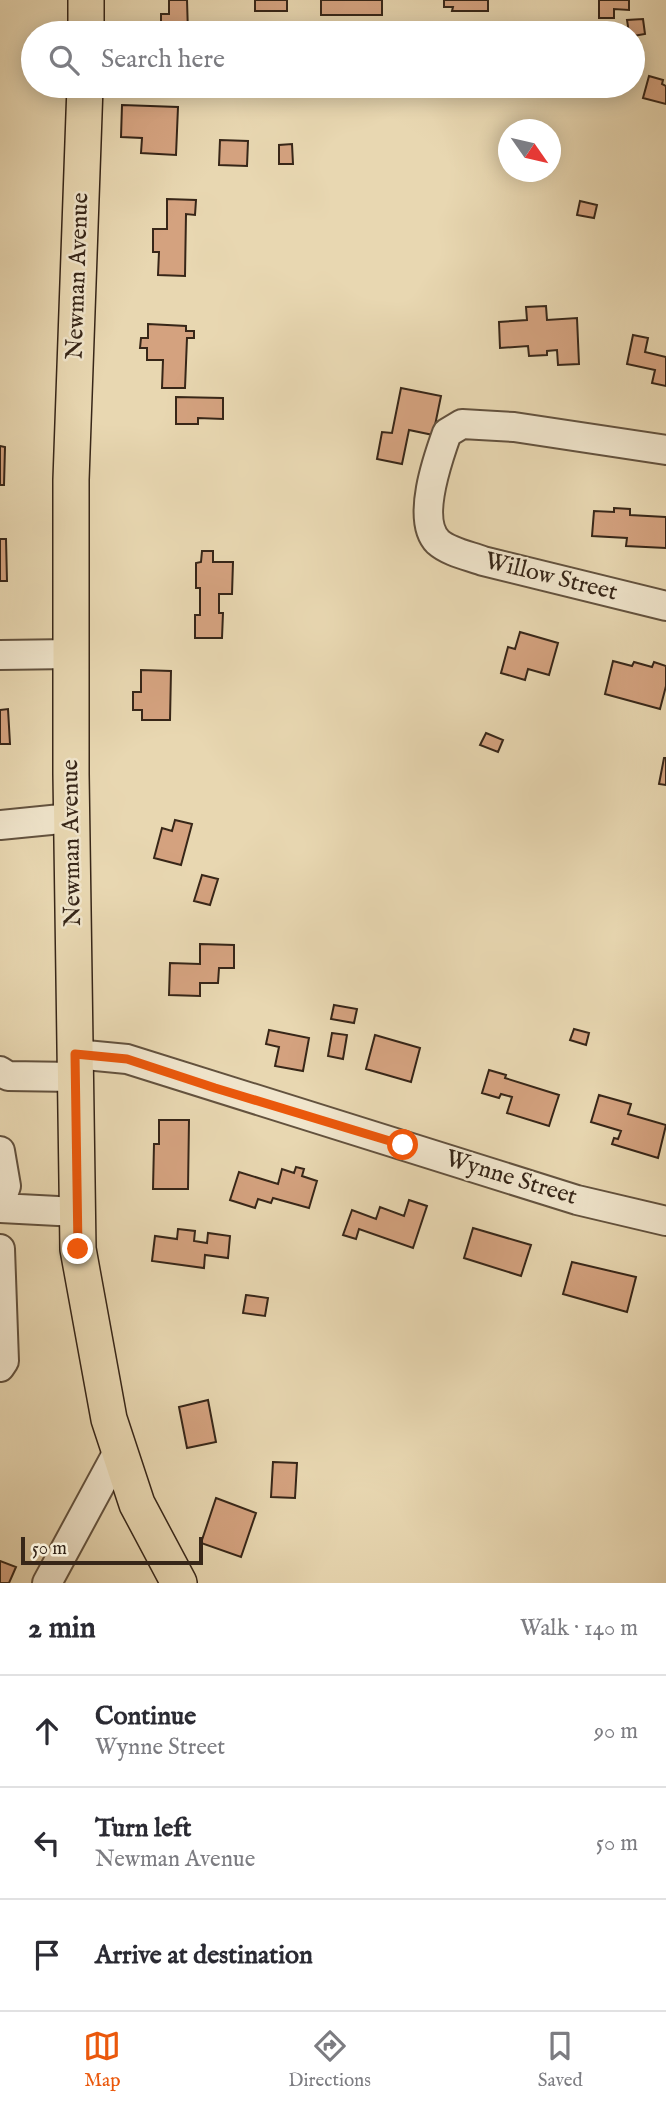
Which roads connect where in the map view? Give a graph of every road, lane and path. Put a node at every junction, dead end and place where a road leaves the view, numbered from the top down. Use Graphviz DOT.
graph roads {
  1 [pos="86,0"];
  2 [pos="86,21"];
  3 [pos="85,98"];
  4 [pos="666,450"];
  5 [pos="666,606"];
  6 [pos="71,654"];
  7 [pos="0,655"];
  8 [pos="71,818"];
  9 [pos="0,825"];
  10 [pos="75,1065"];
  11 [pos="0,1071"];
  12 [pos="0,1151"];
  13 [pos="0,1205"];
  14 [pos="77,1212"];
  15 [pos="666,1221"];
  16 [pos="0,1249"];
  17 [pos="0,1367"];
  18 [pos="119,1450"];
  19 [pos="47,1583"];
  20 [pos="179,1583"];
  1 -- 2 [label="main road"];
  3 -- 6 [label="main road, Newman Avenue"];
  4 -- 5 [label="street, Willow Street"];
  6 -- 7 [label="street"];
  6 -- 8 [label="main road, Newman Avenue"];
  8 -- 9 [label="street"];
  8 -- 10 [label="main road, Newman Avenue"];
  10 -- 11 [label="street, Wynne Street"];
  10 -- 14 [label="main road, Newman Avenue"];
  10 -- 15 [label="street, Wynne Street"];
  12 -- 13 [label="street"];
  13 -- 14 [label="street"];
  14 -- 18 [label="main road, Newman Avenue"];
  16 -- 17 [label="street"];
  18 -- 19 [label="street"];
  18 -- 20 [label="main road, Newman Avenue"];
}
